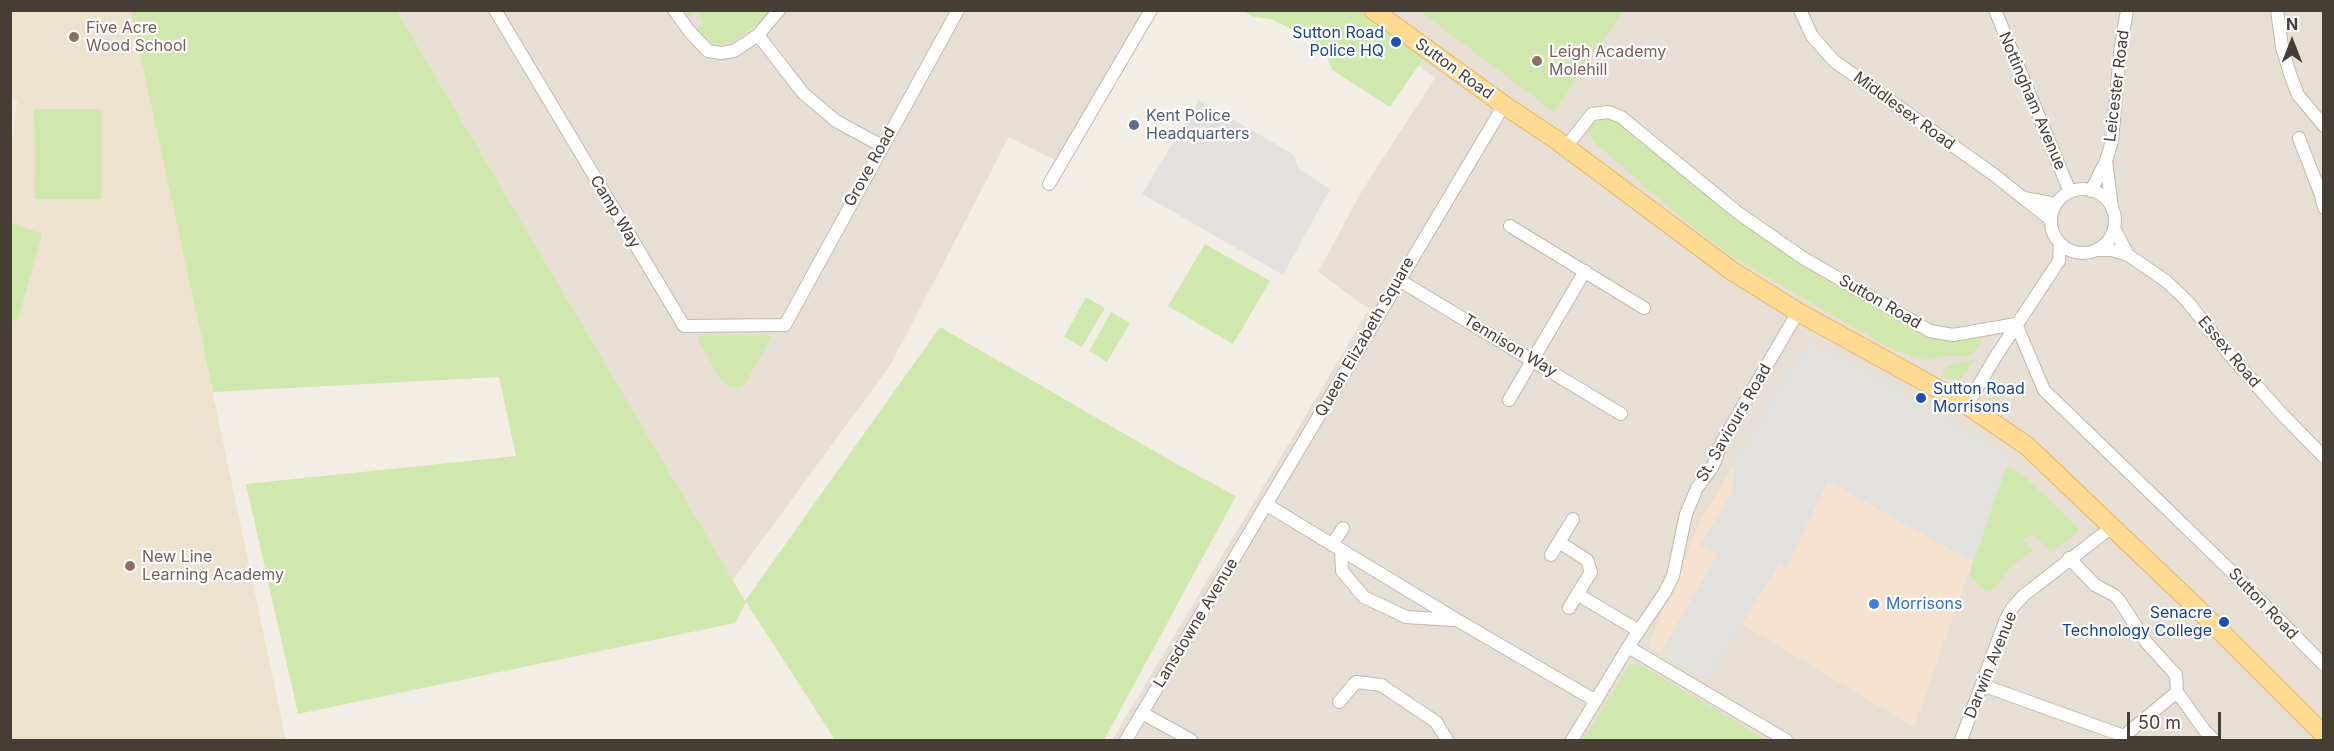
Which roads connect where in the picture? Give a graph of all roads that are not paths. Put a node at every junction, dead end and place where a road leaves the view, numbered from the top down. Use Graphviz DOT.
graph roads {
  1 [pos="495,10"];
  2 [pos="674,10"];
  3 [pos="779,10"];
  4 [pos="958,10"];
  5 [pos="1151,10"];
  6 [pos="1373,10"];
  7 [pos="1800,10"];
  8 [pos="1995,10"];
  9 [pos="2127,10"];
  10 [pos="2277,10"];
  11 [pos="758,35"];
  12 [pos="1504,105"];
  13 [pos="2324,126"];
  14 [pos="2303,143"];
  15 [pos="882,146"];
  16 [pos="1566,147"];
  17 [pos="2106,161"];
  18 [pos="1048,184"];
  19 [pos="2091,190"];
  20 [pos="2070,192"];
  21 [pos="2322,194"];
  22 [pos="2023,198"];
  23 [pos="2056,204"];
  24 [pos="2324,208"];
  25 [pos="2112,209"];
  26 [pos="2051,220"];
  27 [pos="1510,226"];
  28 [pos="2114,228"];
  29 [pos="2060,244"];
  30 [pos="2090,252"];
  31 [pos="2128,255"];
  32 [pos="2059,261"];
  33 [pos="1585,272"];
  34 [pos="1399,279"];
  35 [pos="1644,308"];
  36 [pos="1798,312"];
  37 [pos="2016,324"];
  38 [pos="784,325"];
  39 [pos="1532,358"];
  40 [pos="1509,400"];
  41 [pos="1967,405"];
  42 [pos="1621,414"];
  43 [pos="2324,457"];
  44 [pos="1267,505"];
  45 [pos="1573,519"];
  46 [pos="2112,527"];
  47 [pos="1343,528"];
  48 [pos="1560,542"];
  49 [pos="1336,547"];
  50 [pos="1551,555"];
  51 [pos="2069,558"];
  52 [pos="1577,594"];
  53 [pos="1569,609"];
  54 [pos="1457,620"];
  55 [pos="1639,631"];
  56 [pos="1628,647"];
  57 [pos="2324,665"];
  58 [pos="1982,685"];
  59 [pos="2177,692"];
  60 [pos="1596,701"];
  61 [pos="1339,702"];
  62 [pos="1142,712"];
  63 [pos="2320,736"];
  64 [pos="2124,738"];
  65 [pos="1126,741"];
  66 [pos="1191,741"];
  67 [pos="1447,741"];
  68 [pos="1572,741"];
  69 [pos="1786,741"];
  70 [pos="1961,741"];
  71 [pos="2214,741"];
  1 -- 38 [label="street, Camp Way"];
  2 -- 11 [label="street"];
  3 -- 11 [label="street"];
  4 -- 15 [label="street, Grove Road"];
  5 -- 18 [label="street"];
  6 -- 12 [label="main road, Sutton Road"];
  7 -- 22 [label="street, Middlesex Road"];
  8 -- 20 [label="street, Nottingham Avenue"];
  9 -- 17 [label="street, Leicester Road"];
  10 -- 13 [label="street"];
  11 -- 15 [label="street"];
  12 -- 16 [label="main road, Sutton Road"];
  12 -- 34 [label="street, Queen Elizabeth Square"];
  14 -- 21 [label="street"];
  15 -- 38 [label="street, Grove Road"];
  16 -- 36 [label="main road, Sutton Road"];
  16 -- 37 [label="street, Sutton Road"];
  17 -- 19 [label="street, Leicester Road"];
  17 -- 25 [label="street, Leicester Road"];
  19 -- 20 [label="street"];
  19 -- 25 [label="street"];
  20 -- 23 [label="street"];
  21 -- 24 [label="street"];
  22 -- 23 [label="street, Middlesex Road"];
  22 -- 26 [label="street, Middlesex Road"];
  23 -- 26 [label="street"];
  25 -- 28 [label="street"];
  26 -- 29 [label="street"];
  27 -- 33 [label="street"];
  28 -- 30 [label="street"];
  28 -- 31 [label="street, Essex Road"];
  29 -- 30 [label="street"];
  29 -- 32 [label="street"];
  30 -- 31 [label="street, Essex Road"];
  30 -- 32 [label="street"];
  31 -- 43 [label="street, Essex Road"];
  32 -- 37 [label="street"];
  33 -- 35 [label="street"];
  33 -- 39 [label="street"];
  34 -- 39 [label="street, Tennison Way"];
  34 -- 44 [label="street, Queen Elizabeth Square"];
  36 -- 41 [label="main road, Sutton Road"];
  36 -- 55 [label="street, St. Saviours Road"];
  37 -- 41 [label="street"];
  37 -- 57 [label="street, Sutton Road"];
  39 -- 40 [label="street"];
  39 -- 42 [label="street, Tennison Way"];
  41 -- 46 [label="main road, Sutton Road"];
  44 -- 49 [label="street"];
  44 -- 62 [label="street, Lansdowne Avenue"];
  45 -- 48 [label="street"];
  46 -- 51 [label="street, Darwin Avenue"];
  46 -- 63 [label="main road, Sutton Road"];
  47 -- 49 [label="street"];
  48 -- 50 [label="street"];
  48 -- 52 [label="street"];
  49 -- 54 [label="street"];
  49 -- 54 [label="street"];
  51 -- 58 [label="street, Darwin Avenue"];
  51 -- 59 [label="street"];
  52 -- 53 [label="street"];
  52 -- 55 [label="street"];
  54 -- 60 [label="street"];
  55 -- 56 [label="street"];
  56 -- 60 [label="street"];
  56 -- 69 [label="street"];
  58 -- 64 [label="street"];
  58 -- 70 [label="street, Darwin Avenue"];
  59 -- 64 [label="street"];
  59 -- 71 [label="street"];
  60 -- 68 [label="street"];
  61 -- 67 [label="street"];
  62 -- 65 [label="street, Lansdowne Avenue"];
  62 -- 66 [label="street"];
}
